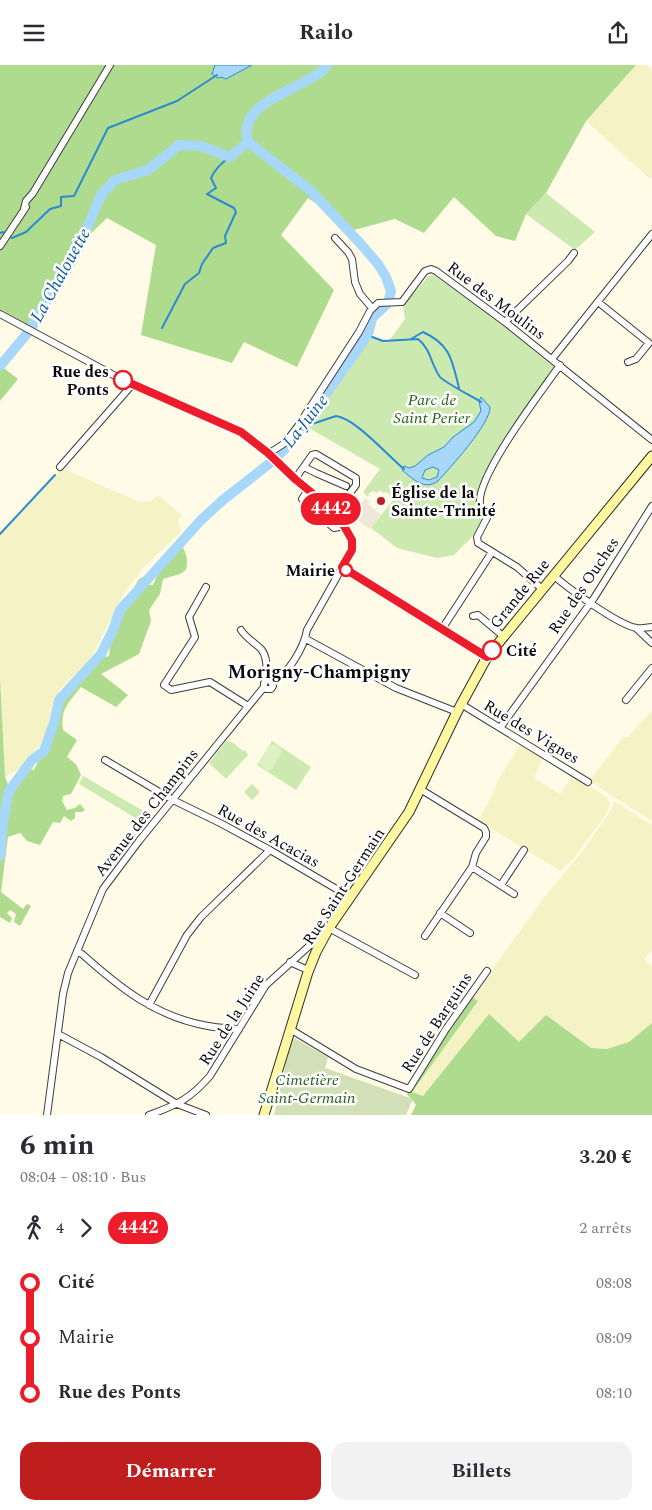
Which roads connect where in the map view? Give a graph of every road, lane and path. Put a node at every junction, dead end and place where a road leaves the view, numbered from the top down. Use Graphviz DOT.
graph roads {
  1 [pos="110,65"];
  2 [pos="652,233"];
  3 [pos="335,238"];
  4 [pos="649,242"];
  5 [pos="0,246"];
  6 [pos="574,253"];
  7 [pos="598,302"];
  8 [pos="372,308"];
  9 [pos="0,314"];
  10 [pos="505,321"];
  11 [pos="552,359"];
  12 [pos="628,362"];
  13 [pos="560,365"];
  14 [pos="132,385"];
  15 [pos="652,440"];
  16 [pos="270,454"];
  17 [pos="652,456"];
  18 [pos="60,467"];
  19 [pos="304,467"];
  20 [pos="295,479"];
  21 [pos="346,486"];
  22 [pos="308,490"];
  23 [pos="652,506"];
  24 [pos="335,513"];
  25 [pos="344,526"];
  26 [pos="492,552"];
  27 [pos="342,567"];
  28 [pos="553,575"];
  29 [pos="206,587"];
  30 [pos="542,589"];
  31 [pos="590,602"];
  32 [pos="473,616"];
  33 [pos="652,627"];
  34 [pos="636,628"];
  35 [pos="240,629"];
  36 [pos="442,629"];
  37 [pos="503,636"];
  38 [pos="306,639"];
  39 [pos="652,643"];
  40 [pos="487,657"];
  41 [pos="652,668"];
  42 [pos="267,683"];
  43 [pos="626,700"];
  44 [pos="248,706"];
  45 [pos="459,708"];
  46 [pos="500,727"];
  47 [pos="105,760"];
  48 [pos="432,764"];
  49 [pos="588,782"];
  50 [pos="420,789"];
  51 [pos="172,800"];
  52 [pos="270,850"];
  53 [pos="524,850"];
  54 [pos="472,867"];
  55 [pos="501,885"];
  56 [pos="514,894"];
  57 [pos="350,897"];
  58 [pos="440,913"];
  59 [pos="329,928"];
  60 [pos="470,933"];
  61 [pos="425,936"];
  62 [pos="77,951"];
  63 [pos="290,962"];
  64 [pos="308,970"];
  65 [pos="487,971"];
  66 [pos="415,975"];
  67 [pos="149,1005"];
  68 [pos="239,1029"];
  69 [pos="290,1029"];
  70 [pos="58,1034"];
  71 [pos="177,1105"];
  72 [pos="47,1115"];
  73 [pos="149,1115"];
  74 [pos="206,1115"];
  75 [pos="264,1115"];
  1 -- 5 [label="street"];
  2 -- 4 [label="street"];
  3 -- 8 [label="street"];
  4 -- 7 [label="street"];
  6 -- 10 [label="street"];
  7 -- 11 [label="street"];
  7 -- 12 [label="street"];
  8 -- 10 [label="street, Rue des Moulins"];
  8 -- 16 [label="street"];
  9 -- 14 [label="street"];
  10 -- 11 [label="street, Rue des Moulins"];
  11 -- 13 [label="street, Rue des Moulins"];
  13 -- 15 [label="street, Rue des Moulins"];
  13 -- 26 [label="street"];
  14 -- 16 [label="street"];
  14 -- 18 [label="street"];
  16 -- 20 [label="street"];
  17 -- 28 [label="main road, Grande Rue"];
  19 -- 20 [label="street"];
  19 -- 21 [label="street"];
  19 -- 24 [label="street"];
  20 -- 22 [label="street"];
  22 -- 24 [label="street"];
  22 -- 25 [label="street"];
  23 -- 31 [label="street, Rue des Ouches"];
  24 -- 25 [label="street"];
  25 -- 27 [label="street, Avenue des Champins"];
  26 -- 30 [label="street"];
  26 -- 36 [label="street"];
  27 -- 36 [label="street"];
  27 -- 38 [label="street, Avenue des Champins"];
  28 -- 30 [label="main road, Grande Rue"];
  28 -- 31 [label="street"];
  29 -- 44 [label="street"];
  30 -- 37 [label="main road, Grande Rue"];
  31 -- 34 [label="street"];
  31 -- 46 [label="street, Rue des Ouches"];
  32 -- 37 [label="street"];
  33 -- 34 [label="street"];
  34 -- 39 [label="street"];
  35 -- 42 [label="street"];
  36 -- 40 [label="street"];
  37 -- 40 [label="main road, Grande Rue"];
  38 -- 42 [label="street, Avenue des Champins"];
  38 -- 45 [label="street, Rue des Vignes"];
  40 -- 45 [label="main road, Grande Rue"];
  41 -- 43 [label="street"];
  42 -- 44 [label="street, Avenue des Champins"];
  44 -- 51 [label="street, Avenue des Champins"];
  45 -- 46 [label="street, Rue des Vignes"];
  45 -- 48 [label="main road, Grande Rue"];
  46 -- 49 [label="street, Rue des Vignes"];
  47 -- 51 [label="street, Rue des Acacias"];
  48 -- 50 [label="main road, Rue Saint-Germain"];
  50 -- 54 [label="street"];
  50 -- 57 [label="main road, Rue Saint-Germain"];
  51 -- 52 [label="street, Rue des Acacias"];
  51 -- 62 [label="street, Avenue des Champins"];
  52 -- 57 [label="street, Rue des Acacias"];
  52 -- 67 [label="street"];
  53 -- 55 [label="street"];
  54 -- 55 [label="street"];
  54 -- 58 [label="street"];
  55 -- 56 [label="street"];
  57 -- 59 [label="main road, Rue Saint-Germain"];
  58 -- 60 [label="street"];
  58 -- 61 [label="street"];
  59 -- 63 [label="street, Rue de la Juine"];
  59 -- 64 [label="main road, Rue Saint-Germain"];
  59 -- 66 [label="street"];
  62 -- 67 [label="street"];
  62 -- 70 [label="street, Avenue des Champins"];
  63 -- 64 [label="street"];
  63 -- 68 [label="street, Rue de la Juine"];
  64 -- 69 [label="main road, Rue Saint-Germain"];
  65 -- 69 [label="street, Rue de Barguins"];
  67 -- 68 [label="street"];
  68 -- 71 [label="street, Rue de la Juine"];
  69 -- 75 [label="main road, Rue Saint-Germain"];
  70 -- 71 [label="street"];
  70 -- 72 [label="street, Avenue des Champins"];
  71 -- 73 [label="street, Rue de la Juine"];
  71 -- 74 [label="street"];
}
